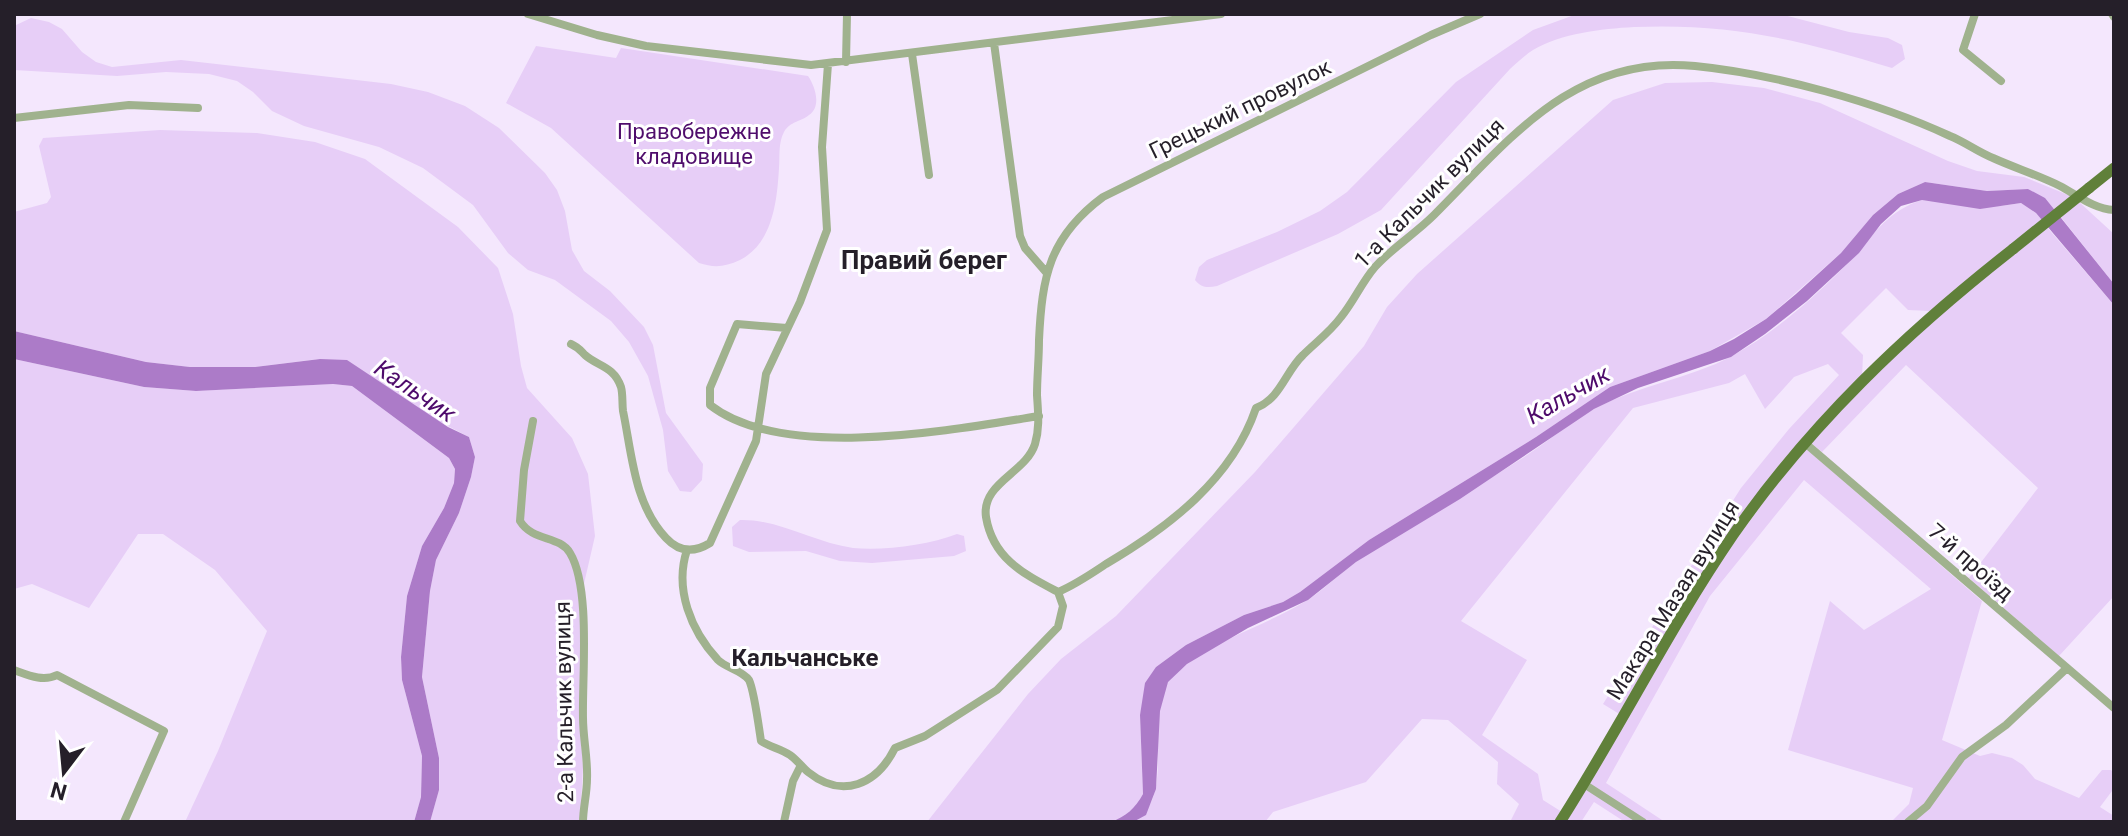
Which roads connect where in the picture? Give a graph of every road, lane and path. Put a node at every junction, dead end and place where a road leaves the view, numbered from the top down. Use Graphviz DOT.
graph roads {
  1 [pos="528,14"];
  2 [pos="847,14"];
  3 [pos="1221,14"];
  4 [pos="1480,14"];
  5 [pos="1975,14"];
  6 [pos="994,43"];
  7 [pos="912,54"];
  8 [pos="846,62"];
  9 [pos="828,64"];
  10 [pos="2001,81"];
  11 [pos="198,108"];
  12 [pos="14,118"];
  13 [pos="2114,168"];
  14 [pos="929,175"];
  15 [pos="2114,210"];
  16 [pos="1046,272"];
  17 [pos="787,328"];
  18 [pos="571,344"];
  19 [pos="1039,416"];
  20 [pos="533,421"];
  21 [pos="760,430"];
  22 [pos="1805,443"];
  23 [pos="687,550"];
  24 [pos="1058,592"];
  25 [pos="2067,668"];
  26 [pos="14,670"];
  27 [pos="2114,708"];
  28 [pos="801,765"];
  29 [pos="1584,784"];
  30 [pos="124,822"];
  31 [pos="583,822"];
  32 [pos="784,822"];
  33 [pos="1560,822"];
  34 [pos="1643,822"];
  35 [pos="1908,822"];
  1 -- 9 [label="street"];
  2 -- 8 [label="street"];
  3 -- 6 [label="street"];
  4 -- 16 [label="street, Грецький провулок"];
  5 -- 10 [label="street"];
  6 -- 7 [label="street"];
  6 -- 16 [label="street"];
  7 -- 8 [label="street"];
  7 -- 14 [label="street"];
  8 -- 9 [label="street"];
  9 -- 17 [label="street"];
  11 -- 12 [label="street"];
  13 -- 22 [label="main road, Макара Мазая вулиця, bridge"];
  15 -- 24 [label="street, 1-а Кальчик вулиця"];
  16 -- 19 [label="street, Грецький провулок"];
  17 -- 21 [label="street"];
  17 -- 21 [label="street"];
  18 -- 23 [label="street"];
  19 -- 21 [label="street"];
  19 -- 24 [label="street, Грецький провулок"];
  20 -- 31 [label="street, 2-а Кальчик вулиця"];
  21 -- 23 [label="street"];
  22 -- 25 [label="street, 7-й проїзд"];
  22 -- 29 [label="main road, Макара Мазая вулиця"];
  23 -- 28 [label="street"];
  24 -- 28 [label="street"];
  25 -- 27 [label="street, 7-й проїзд"];
  25 -- 35 [label="street"];
  26 -- 30 [label="street"];
  28 -- 32 [label="street"];
  29 -- 33 [label="main road, Макара Мазая вулиця"];
  29 -- 34 [label="street"];
}
